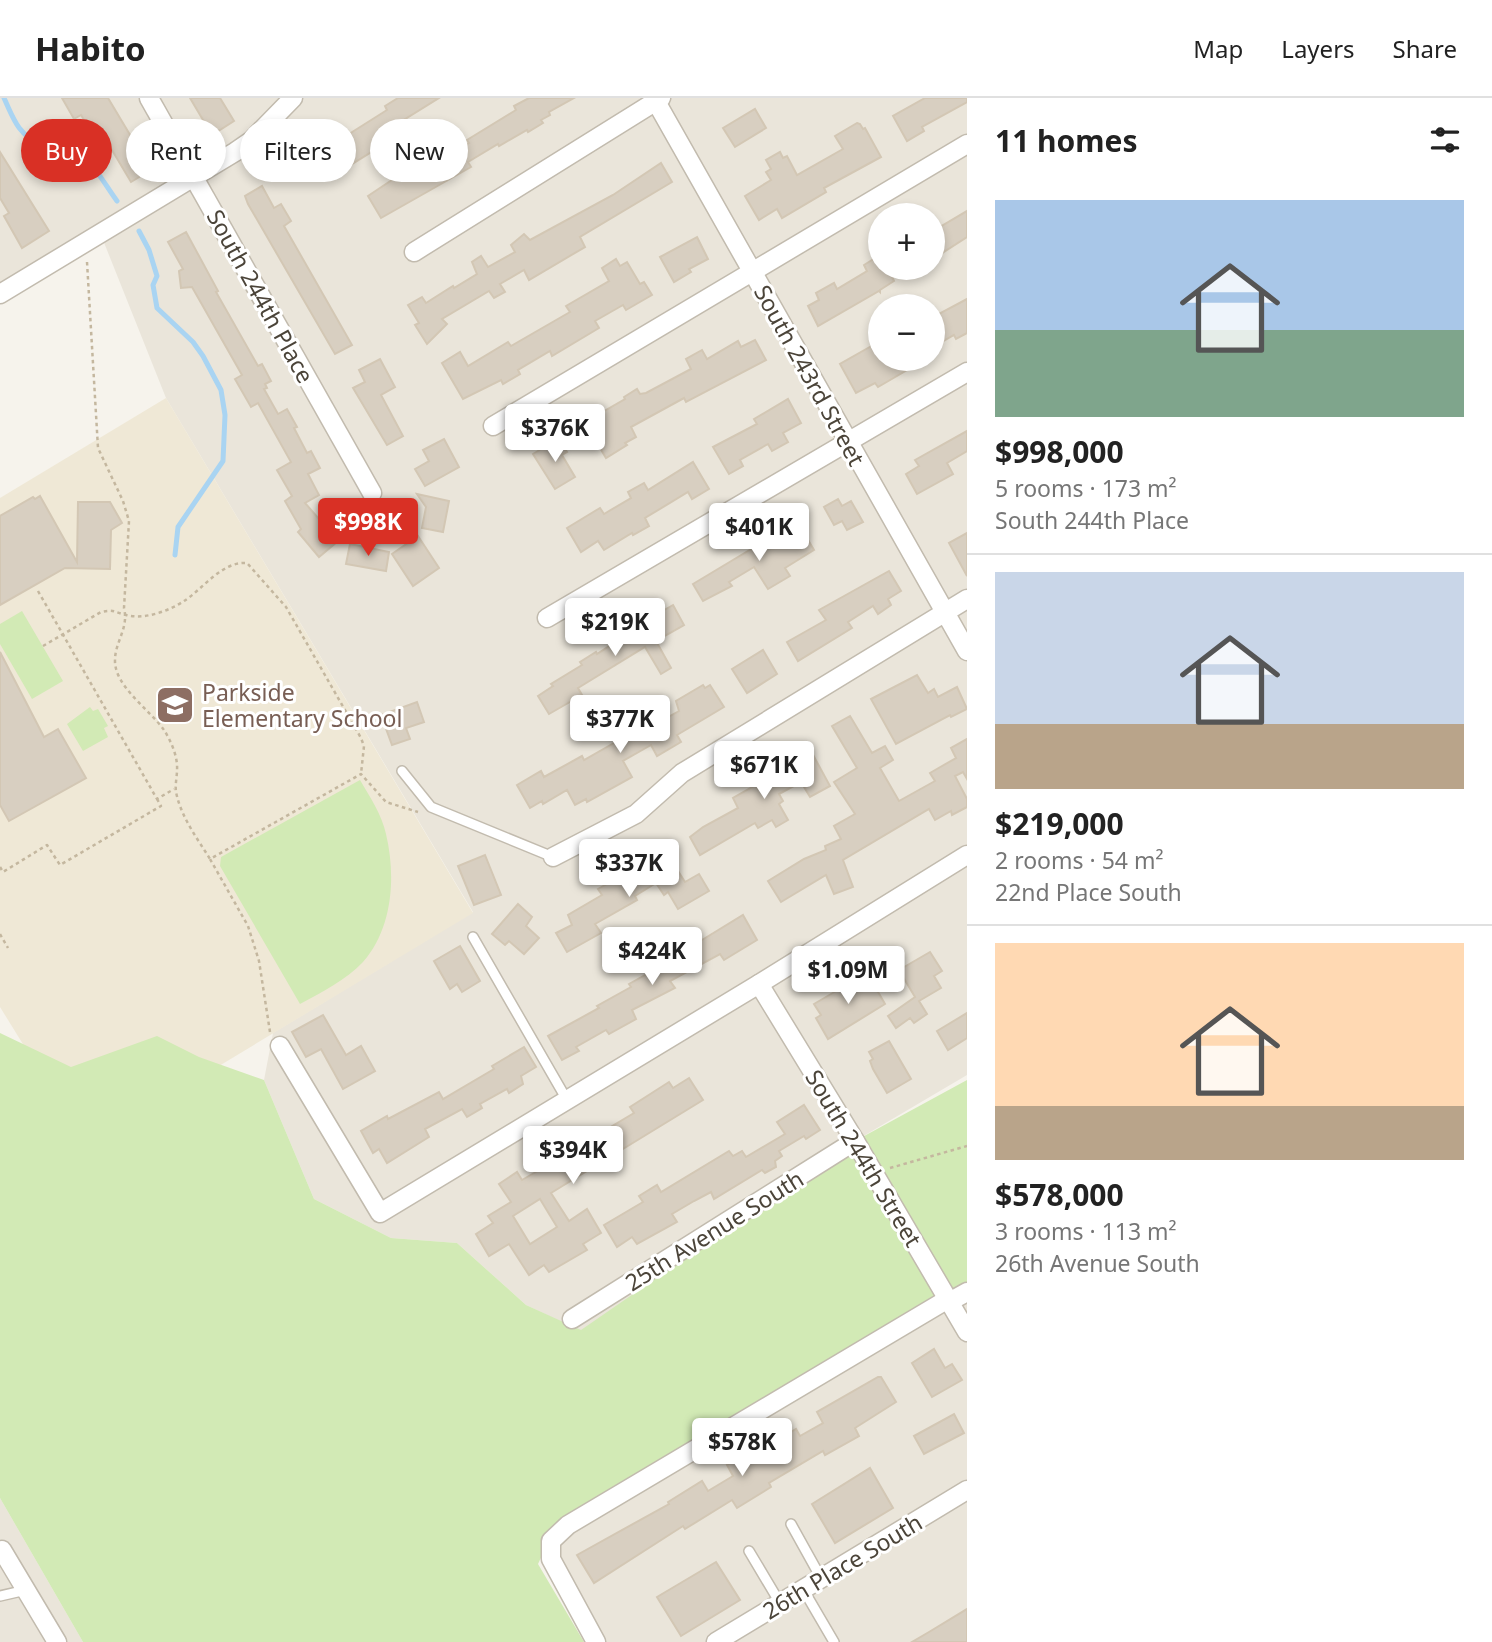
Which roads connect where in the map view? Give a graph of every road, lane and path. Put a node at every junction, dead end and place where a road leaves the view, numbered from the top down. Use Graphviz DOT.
graph roads {
  1 [pos="149,98"];
  2 [pos="293,98"];
  3 [pos="657,99"];
  4 [pos="161,119"];
  5 [pos="967,144"];
  6 [pos="226,157"];
  7 [pos="187,182"];
  8 [pos="196,182"];
  9 [pos="86,243"];
  10 [pos="414,252"];
  11 [pos="752,270"];
  12 [pos="0,294"];
  13 [pos="967,372"];
  14 [pos="493,426"];
  15 [pos="848,444"];
  16 [pos="372,493"];
  17 [pos="38,591"];
  18 [pos="967,599"];
  19 [pos="945,612"];
  20 [pos="126,615"];
  21 [pos="547,618"];
  22 [pos="62,634"];
  23 [pos="43,646"];
  24 [pos="967,651"];
  25 [pos="402,771"];
  26 [pos="361,774"];
  27 [pos="175,789"];
  28 [pos="157,799"];
  29 [pos="431,807"];
  30 [pos="967,855"];
  31 [pos="553,857"];
  32 [pos="210,859"];
  33 [pos="0,867"];
  34 [pos="0,934"];
  35 [pos="473,937"];
  36 [pos="8,948"];
  37 [pos="759,984"];
  38 [pos="276,1043"];
  39 [pos="567,1100"];
  40 [pos="855,1141"];
  41 [pos="967,1146"];
  42 [pos="876,1176"];
  43 [pos="967,1292"];
  44 [pos="949,1300"];
  45 [pos="572,1319"];
  46 [pos="967,1332"];
  47 [pos="967,1490"];
  48 [pos="790,1524"];
  49 [pos="1,1551"];
  50 [pos="749,1551"];
  51 [pos="821,1578"];
  52 [pos="803,1589"];
  53 [pos="26,1590"];
  54 [pos="0,1596"];
  55 [pos="780,1603"];
  56 [pos="57,1642"];
  57 [pos="596,1642"];
  58 [pos="716,1642"];
  59 [pos="834,1642"];
  1 -- 4 [label="street, South 244th Place"];
  2 -- 6 [label="street"];
  3 -- 10 [label="street"];
  3 -- 11 [label="street, South 243rd Street"];
  5 -- 11 [label="street"];
  7 -- 9 [label="street"];
  8 -- 16 [label="street, South 244th Place"];
  9 -- 12 [label="street"];
  9 -- 20 [label="path"];
  11 -- 14 [label="street"];
  11 -- 15 [label="street, South 243rd Street"];
  13 -- 15 [label="street"];
  15 -- 19 [label="street, South 243rd Street"];
  15 -- 21 [label="street"];
  17 -- 22 [label="path"];
  18 -- 19 [label="street"];
  19 -- 24 [label="street, South 243rd Street"];
  19 -- 31 [label="street"];
  20 -- 22 [label="path"];
  20 -- 26 [label="path"];
  20 -- 27 [label="path"];
  22 -- 23 [label="path"];
  22 -- 28 [label="path"];
  25 -- 29 [label="lane"];
  26 -- 29 [label="path"];
  26 -- 32 [label="path"];
  27 -- 28 [label="path"];
  27 -- 32 [label="path"];
  28 -- 33 [label="path"];
  29 -- 31 [label="lane"];
  30 -- 37 [label="street"];
  32 -- 38 [label="path"];
  34 -- 36 [label="path"];
  35 -- 39 [label="lane"];
  37 -- 39 [label="street"];
  37 -- 40 [label="street, South 244th Street"];
  38 -- 39 [label="street"];
  40 -- 42 [label="street, South 244th Street"];
  40 -- 45 [label="street, 25th Avenue South"];
  41 -- 42 [label="path"];
  42 -- 44 [label="street, South 244th Street"];
  43 -- 44 [label="street"];
  44 -- 46 [label="street, South 244th Street"];
  44 -- 57 [label="street"];
  47 -- 51 [label="street, 26th Place South"];
  48 -- 51 [label="lane"];
  49 -- 53 [label="street"];
  50 -- 55 [label="lane"];
  51 -- 52 [label="street, 26th Place South"];
  52 -- 55 [label="street, 26th Place South"];
  52 -- 59 [label="lane"];
  53 -- 54 [label="lane"];
  53 -- 56 [label="street"];
  55 -- 58 [label="street, 26th Place South"];
}
